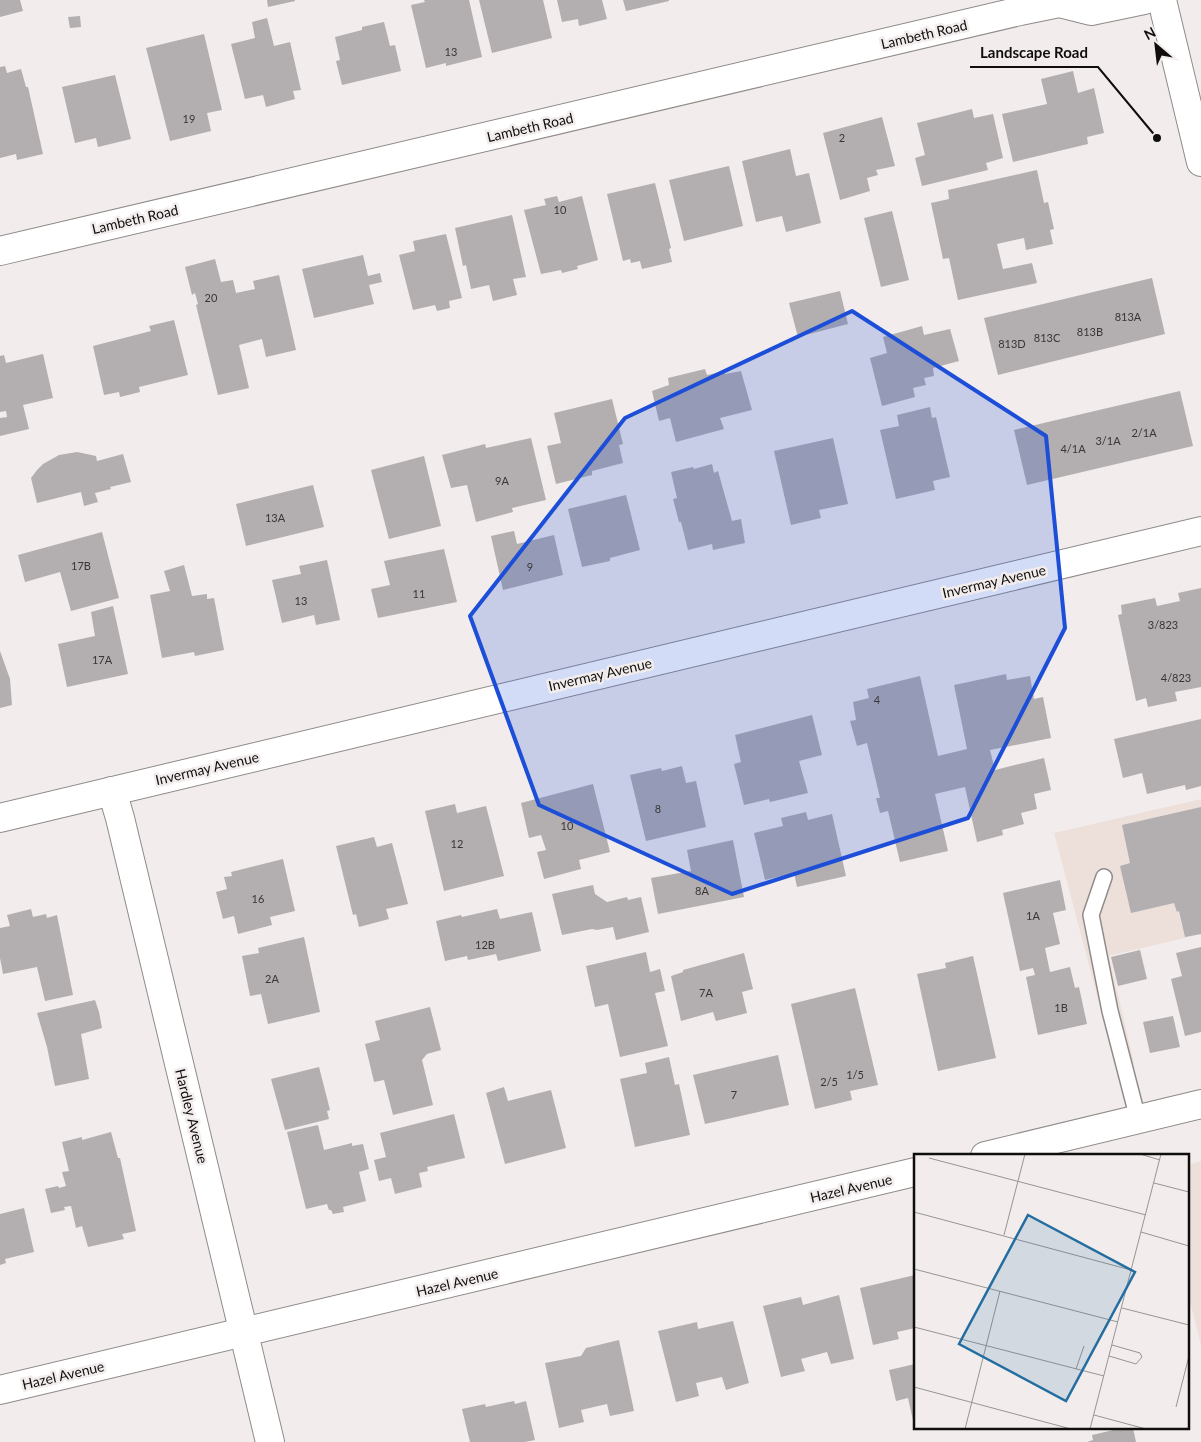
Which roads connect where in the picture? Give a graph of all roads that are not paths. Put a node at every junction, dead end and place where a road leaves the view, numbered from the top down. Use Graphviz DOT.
graph roads {
  1 [pos="1144,0"];
  2 [pos="1162,0"];
  3 [pos="1061,1"];
  4 [pos="1201,162"];
  5 [pos="0,251"];
  6 [pos="1201,531"];
  7 [pos="112,791"];
  8 [pos="0,818"];
  9 [pos="1104,877"];
  10 [pos="1201,1104"];
  11 [pos="1138,1119"];
  12 [pos="993,1154"];
  13 [pos="914,1172"];
  14 [pos="243,1332"];
  15 [pos="0,1390"];
  16 [pos="270,1442"];
  1 -- 3 [label="street, Lambeth Road"];
  2 -- 4 [label="street"];
  3 -- 5 [label="street, Lambeth Road"];
  6 -- 7 [label="street, Invermay Avenue"];
  7 -- 8 [label="street, Invermay Avenue"];
  7 -- 14 [label="street, Hardley Avenue"];
  9 -- 11 [label="lane"];
  10 -- 11 [label="street"];
  11 -- 12 [label="street"];
  13 -- 14 [label="street, Hazel Avenue"];
  14 -- 15 [label="street, Hazel Avenue"];
  14 -- 16 [label="street, Hardley Avenue"];
}
